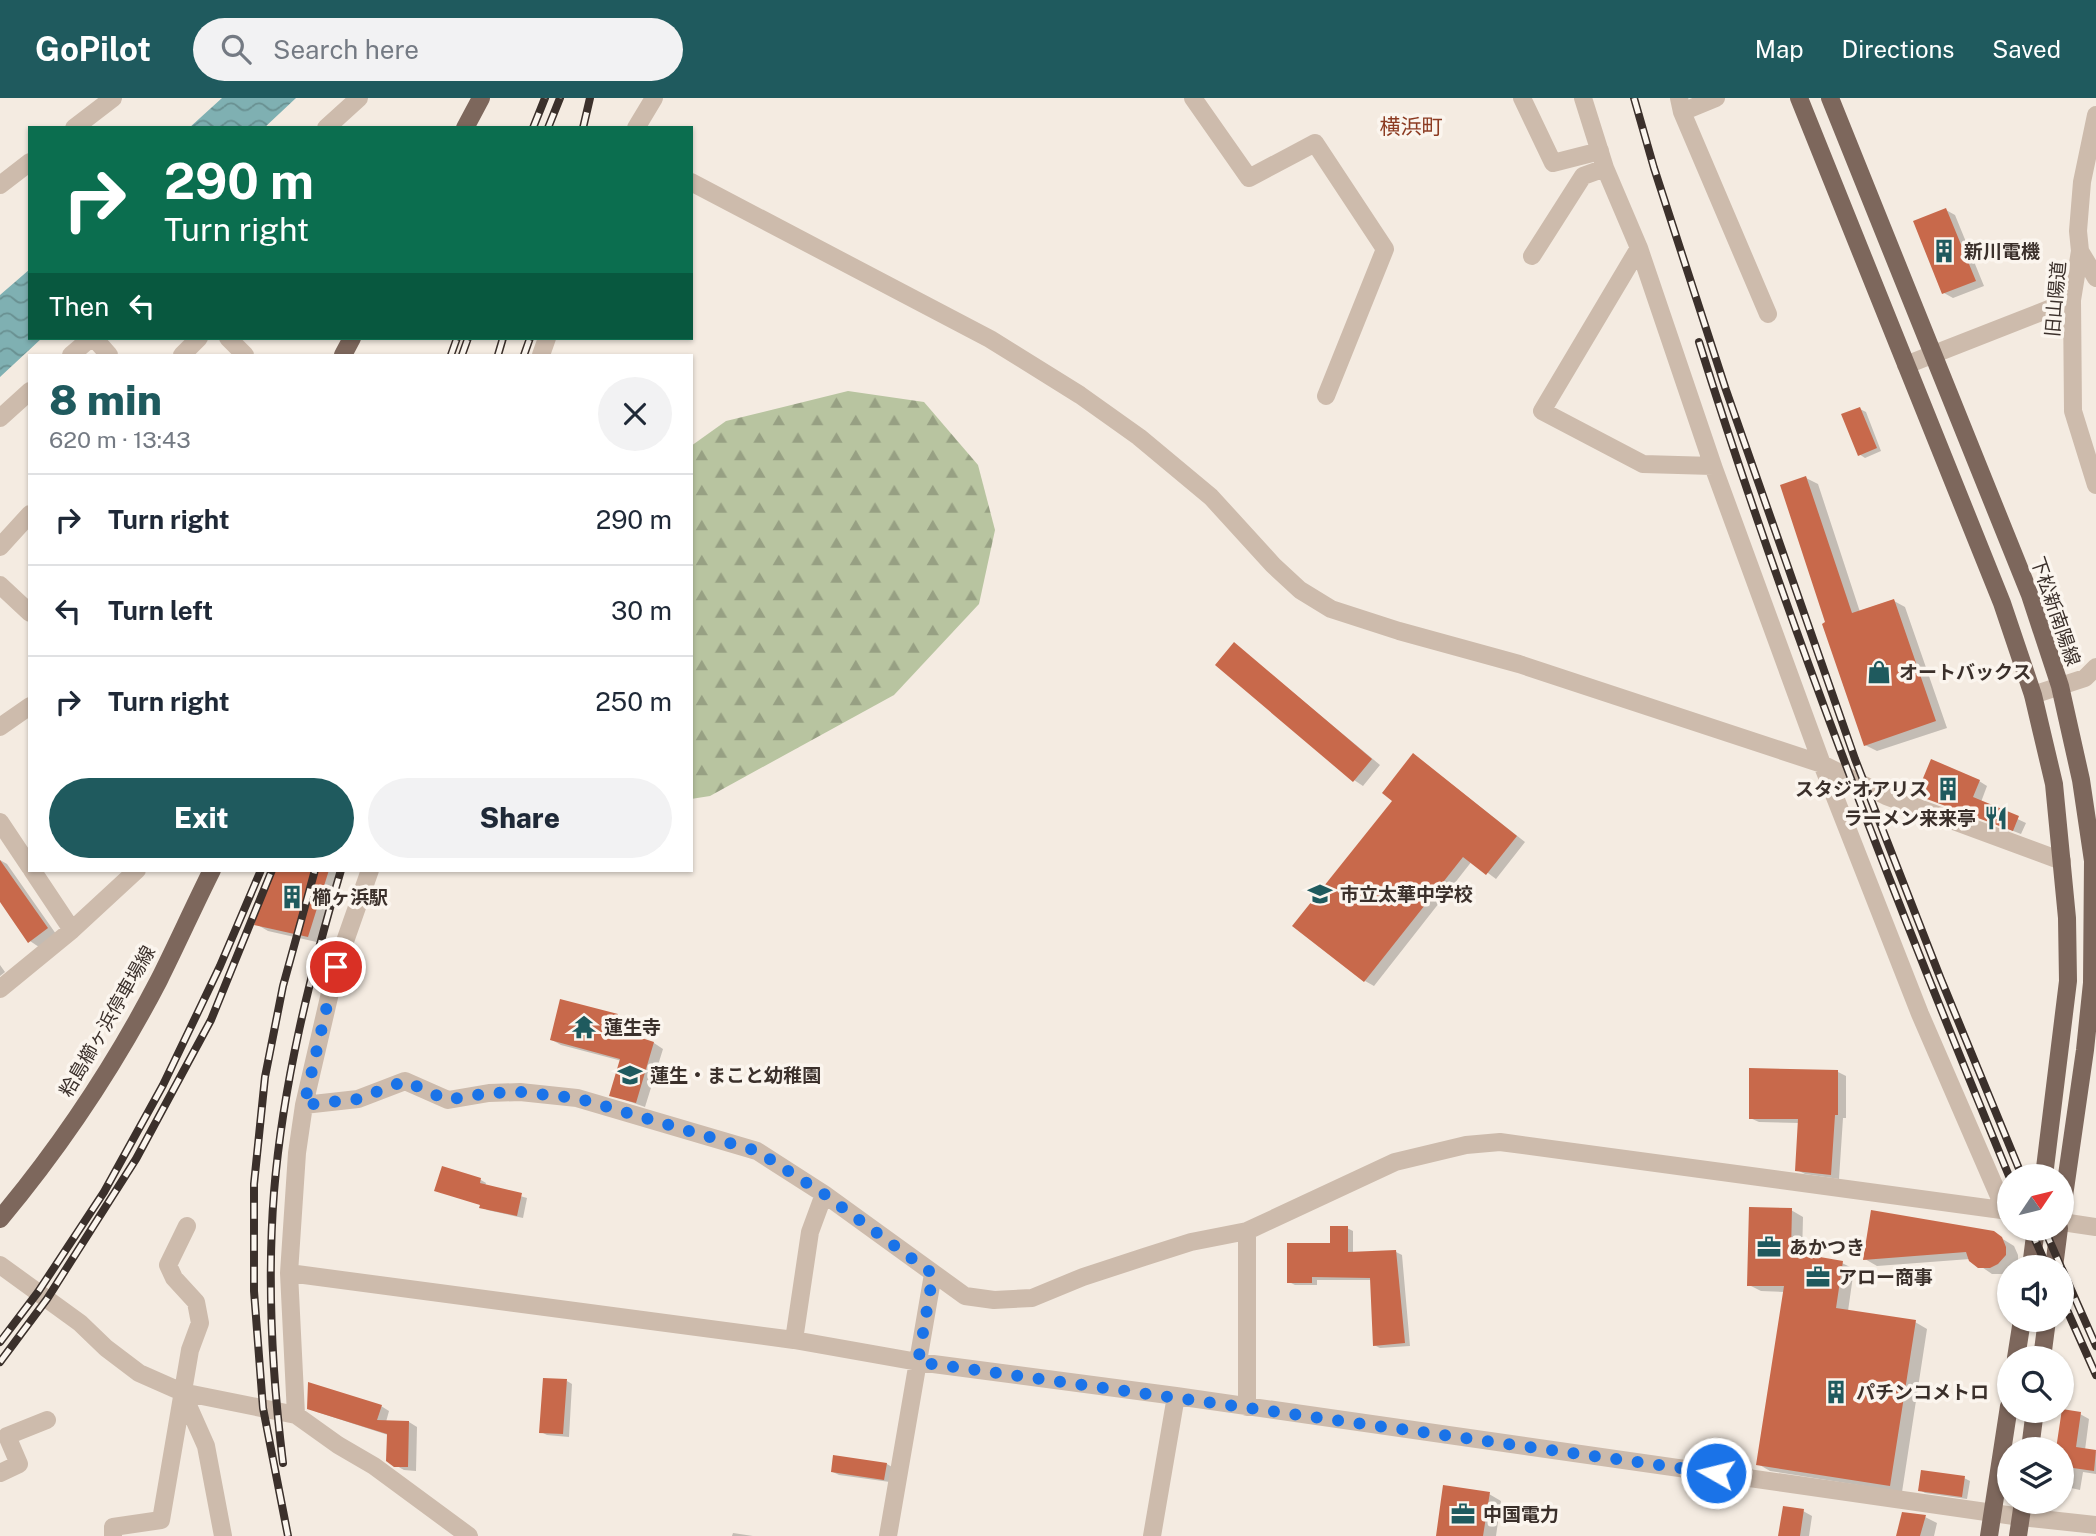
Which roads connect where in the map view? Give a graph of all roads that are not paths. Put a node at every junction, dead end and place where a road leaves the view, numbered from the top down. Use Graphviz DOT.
graph roads {
  1 [pos="113,98"];
  2 [pos="359,98"];
  3 [pos="481,98"];
  4 [pos="654,98"];
  5 [pos="1193,98"];
  6 [pos="1522,98"];
  7 [pos="1583,98"];
  8 [pos="1716,98"];
  9 [pos="1798,98"];
  10 [pos="1830,98"];
  11 [pos="1681,105"];
  12 [pos="2096,115"];
  13 [pos="77,126"];
  14 [pos="328,126"];
  15 [pos="466,126"];
  16 [pos="637,126"];
  17 [pos="1602,159"];
  18 [pos="28,164"];
  19 [pos="2089,179"];
  20 [pos="693,184"];
  21 [pos="0,185"];
  22 [pos="1639,248"];
  23 [pos="2080,251"];
  24 [pos="1532,256"];
  25 [pos="2096,278"];
  26 [pos="2072,300"];
  27 [pos="1768,314"];
  28 [pos="90,340"];
  29 [pos="95,340"];
  30 [pos="197,340"];
  31 [pos="230,340"];
  32 [pos="72,354"];
  33 [pos="108,354"];
  34 [pos="183,354"];
  35 [pos="245,354"];
  36 [pos="1933,355"];
  37 [pos="1906,365"];
  38 [pos="28,393"];
  39 [pos="1326,396"];
  40 [pos="0,418"];
  41 [pos="1713,466"];
  42 [pos="2096,485"];
  43 [pos="28,516"];
  44 [pos="0,547"];
  45 [pos="0,585"];
  46 [pos="28,611"];
  47 [pos="2096,667"];
  48 [pos="2060,686"];
  49 [pos="2033,695"];
  50 [pos="28,707"];
  51 [pos="0,727"];
  52 [pos="1822,764"];
  53 [pos="0,822"];
  54 [pos="2062,861"];
  55 [pos="28,864"];
  56 [pos="34,872"];
  57 [pos="135,872"];
  58 [pos="211,872"];
  59 [pos="369,872"];
  60 [pos="72,930"];
  61 [pos="2068,981"];
  62 [pos="2094,983"];
  63 [pos="0,989"];
  64 [pos="2091,1054"];
  65 [pos="304,1105"];
  66 [pos="2045,1164"];
  67 [pos="2071,1164"];
  68 [pos="1997,1192"];
  69 [pos="824,1194"];
  70 [pos="1997,1210"];
  71 [pos="0,1219"];
  72 [pos="2074,1224"];
  73 [pos="187,1226"];
  74 [pos="2096,1227"];
  75 [pos="1247,1231"];
  76 [pos="0,1265"];
  77 [pos="289,1273"];
  78 [pos="933,1274"];
  79 [pos="794,1340"];
  80 [pos="918,1362"];
  81 [pos="182,1392"];
  82 [pos="1176,1396"];
  83 [pos="1247,1407"];
  84 [pos="296,1415"];
  85 [pos="47,1420"];
  86 [pos="2006,1423"];
  87 [pos="0,1473"];
  88 [pos="1993,1512"];
  89 [pos="1997,1512"];
  90 [pos="2021,1514"];
  91 [pos="2045,1514"];
  92 [pos="2096,1525"];
  93 [pos="114,1536"];
  94 [pos="223,1536"];
  95 [pos="470,1536"];
  96 [pos="888,1536"];
  97 [pos="1152,1536"];
  98 [pos="1989,1536"];
  99 [pos="2018,1536"];
  1 -- 13 [label="street"];
  2 -- 14 [label="street"];
  3 -- 15 [label="main road"];
  4 -- 16 [label="street"];
  5 -- 39 [label="street"];
  6 -- 17 [label="street"];
  7 -- 17 [label="street"];
  8 -- 11 [label="street"];
  9 -- 37 [label="main road"];
  10 -- 36 [label="main road, 下松新南陽線"];
  11 -- 27 [label="street"];
  12 -- 19 [label="street, 旧山陽道"];
  17 -- 22 [label="street"];
  17 -- 24 [label="street"];
  18 -- 21 [label="street"];
  19 -- 23 [label="street, 旧山陽道"];
  20 -- 52 [label="street"];
  22 -- 41 [label="street"];
  22 -- 41 [label="street"];
  23 -- 25 [label="street"];
  23 -- 26 [label="street, 旧山陽道"];
  26 -- 36 [label="street"];
  26 -- 42 [label="street, 旧山陽道"];
  28 -- 32 [label="street"];
  29 -- 33 [label="street"];
  30 -- 34 [label="street"];
  31 -- 35 [label="street"];
  36 -- 37 [label="street"];
  36 -- 48 [label="main road, 下松新南陽線"];
  37 -- 49 [label="main road"];
  38 -- 40 [label="street"];
  41 -- 52 [label="street"];
  43 -- 44 [label="street"];
  45 -- 46 [label="street"];
  47 -- 48 [label="street"];
  48 -- 49 [label="street"];
  48 -- 62 [label="main road, 下松新南陽線"];
  49 -- 54 [label="main road"];
  50 -- 51 [label="street"];
  52 -- 54 [label="street"];
  52 -- 68 [label="street"];
  53 -- 55 [label="street"];
  54 -- 61 [label="main road"];
  56 -- 60 [label="street"];
  57 -- 60 [label="street"];
  58 -- 71 [label="main road, 粭島櫛ヶ浜停車場線"];
  59 -- 65 [label="street"];
  60 -- 63 [label="street"];
  61 -- 62 [label="street"];
  61 -- 66 [label="main road"];
  62 -- 64 [label="main road, 下松新南陽線"];
  64 -- 67 [label="main road, 下松新南陽線"];
  65 -- 69 [label="street"];
  65 -- 77 [label="street"];
  69 -- 78 [label="street"];
  69 -- 79 [label="street"];
  70 -- 75 [label="street"];
  72 -- 74 [label="street"];
  73 -- 81 [label="street"];
  75 -- 78 [label="street"];
  75 -- 83 [label="street"];
  76 -- 81 [label="street"];
  77 -- 79 [label="street"];
  77 -- 84 [label="street"];
  78 -- 80 [label="street"];
  79 -- 80 [label="street"];
  80 -- 82 [label="street"];
  80 -- 96 [label="street"];
  81 -- 84 [label="street"];
  81 -- 93 [label="street"];
  81 -- 94 [label="street"];
  82 -- 83 [label="street"];
  82 -- 97 [label="street"];
  83 -- 88 [label="street"];
  84 -- 95 [label="street"];
  85 -- 87 [label="street"];
  86 -- 88 [label="main road"];
  88 -- 89 [label="street"];
  88 -- 98 [label="main road"];
  90 -- 99 [label="main road"];
  91 -- 92 [label="street"];
}
